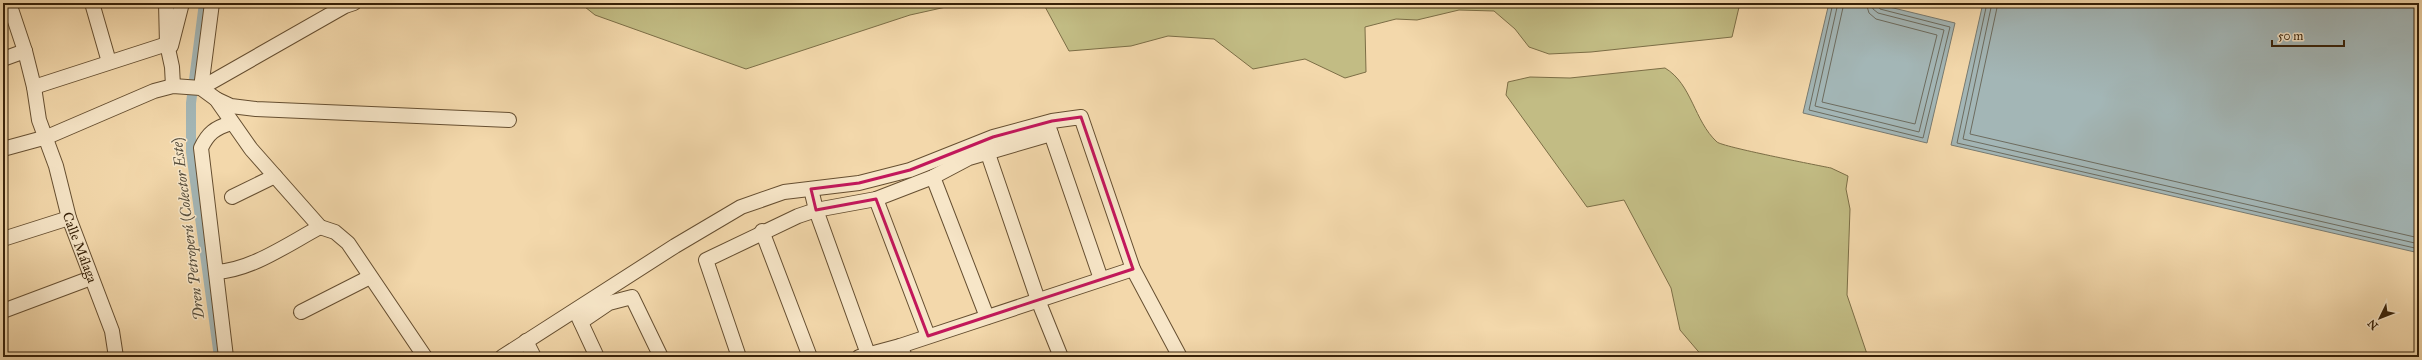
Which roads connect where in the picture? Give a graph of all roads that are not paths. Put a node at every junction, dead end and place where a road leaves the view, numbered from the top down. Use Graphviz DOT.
graph roads {
  1 [pos="9,3"];
  2 [pos="92,3"];
  3 [pos="166,3"];
  4 [pos="182,3"];
  5 [pos="212,3"];
  6 [pos="354,3"];
  7 [pos="168,49"];
  8 [pos="25,51"];
  9 [pos="3,58"];
  10 [pos="109,62"];
  11 [pos="173,86"];
  12 [pos="34,87"];
  13 [pos="200,88"];
  14 [pos="216,99"];
  15 [pos="256,108"];
  16 [pos="509,120"];
  17 [pos="232,125"];
  18 [pos="1049,128"];
  19 [pos="47,137"];
  20 [pos="986,146"];
  21 [pos="3,149"];
  22 [pos="275,176"];
  23 [pos="933,177"];
  24 [pos="811,189"];
  25 [pos="232,197"];
  26 [pos="876,199"];
  27 [pos="816,210"];
  28 [pos="69,218"];
  29 [pos="320,227"];
  30 [pos="762,231"];
  31 [pos="3,240"];
  32 [pos="1133,269"];
  33 [pos="216,272"];
  34 [pos="370,276"];
  35 [pos="91,278"];
  36 [pos="1100,279"];
  37 [pos="1038,300"];
  38 [pos="3,311"];
  39 [pos="301,312"];
  40 [pos="578,316"];
  41 [pos="987,317"];
  42 [pos="928,336"];
  43 [pos="526,341"];
  44 [pos="903,351"];
  45 [pos="863,355"];
  46 [pos="114,356"];
  47 [pos="226,357"];
  48 [pos="424,357"];
  49 [pos="502,357"];
  50 [pos="534,357"];
  51 [pos="597,357"];
  52 [pos="661,357"];
  53 [pos="739,357"];
  54 [pos="810,357"];
  55 [pos="1061,357"];
  56 [pos="1180,357"];
  1 -- 8 [label="street, Calle Málaga"];
  2 -- 10 [label="street"];
  3 -- 7 [label="street"];
  4 -- 7 [label="street"];
  5 -- 13 [label="street"];
  6 -- 13 [label="street"];
  7 -- 10 [label="street"];
  7 -- 11 [label="street"];
  8 -- 9 [label="street"];
  8 -- 12 [label="street, Calle Málaga"];
  10 -- 12 [label="street"];
  11 -- 13 [label="street"];
  11 -- 19 [label="street"];
  12 -- 19 [label="street, Calle Málaga"];
  13 -- 14 [label="street"];
  14 -- 15 [label="street"];
  14 -- 17 [label="street"];
  15 -- 16 [label="street"];
  15 -- 17 [label="street"];
  17 -- 22 [label="street"];
  17 -- 33 [label="street"];
  18 -- 20 [label="street"];
  18 -- 32 [label="street"];
  18 -- 36 [label="street"];
  19 -- 21 [label="street"];
  19 -- 28 [label="street, Calle Málaga"];
  20 -- 23 [label="street"];
  20 -- 24 [label="street"];
  20 -- 37 [label="street"];
  22 -- 25 [label="street"];
  22 -- 29 [label="street"];
  23 -- 26 [label="street"];
  23 -- 41 [label="street"];
  24 -- 27 [label="street"];
  24 -- 40 [label="street"];
  26 -- 27 [label="street"];
  26 -- 42 [label="street"];
  27 -- 30 [label="street"];
  27 -- 45 [label="street"];
  28 -- 31 [label="street"];
  28 -- 35 [label="street, Calle Málaga"];
  29 -- 33 [label="street"];
  29 -- 34 [label="street"];
  30 -- 53 [label="street"];
  30 -- 54 [label="street"];
  32 -- 36 [label="street"];
  32 -- 56 [label="street"];
  33 -- 47 [label="street"];
  34 -- 39 [label="street"];
  34 -- 48 [label="street"];
  35 -- 38 [label="street"];
  35 -- 46 [label="street, Calle Málaga"];
  36 -- 37 [label="street"];
  37 -- 41 [label="street"];
  37 -- 55 [label="street"];
  40 -- 43 [label="street"];
  40 -- 51 [label="street"];
  40 -- 52 [label="street"];
  41 -- 42 [label="street"];
  42 -- 44 [label="street"];
  43 -- 49 [label="street"];
  43 -- 50 [label="street"];
  44 -- 45 [label="street"];
}
